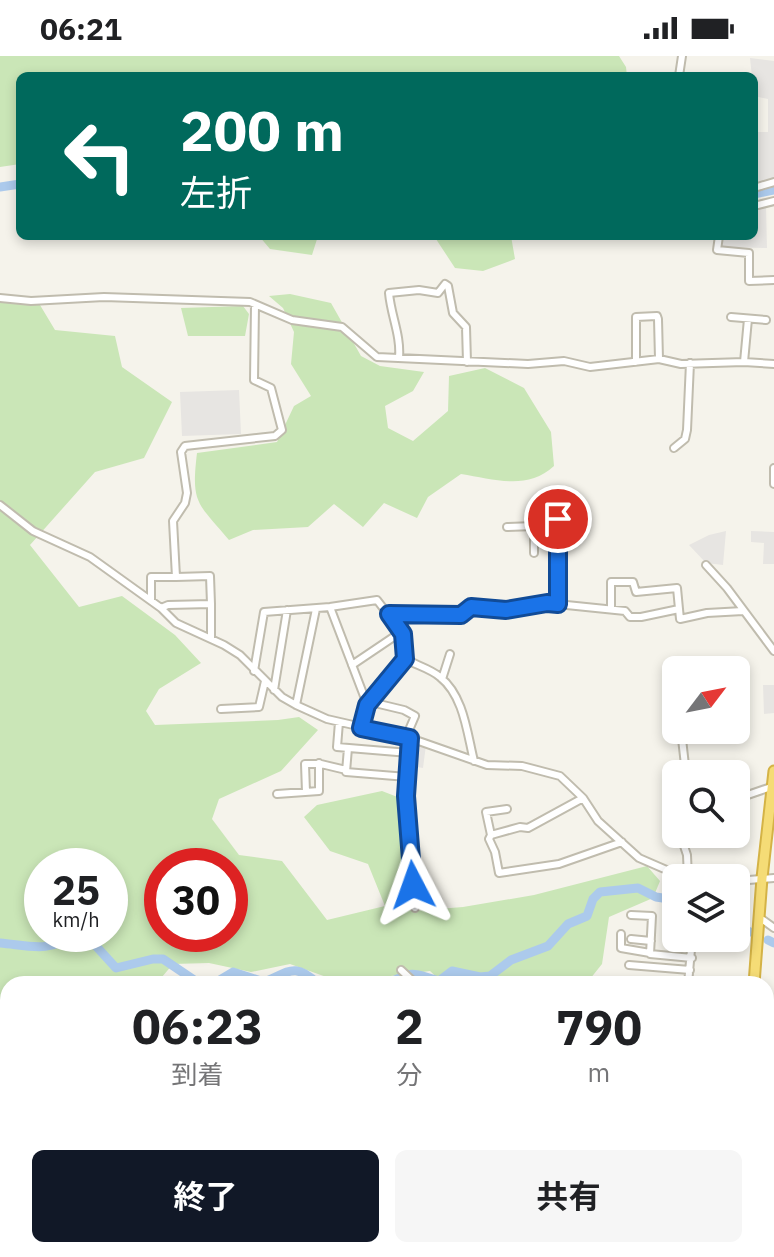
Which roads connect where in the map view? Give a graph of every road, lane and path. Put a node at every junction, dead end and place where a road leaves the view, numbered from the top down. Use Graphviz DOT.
graph roads {
  1 [pos="718,240"];
  2 [pos="774,280"];
  3 [pos="0,298"];
  4 [pos="255,305"];
  5 [pos="731,317"];
  6 [pos="748,319"];
  7 [pos="766,320"];
  8 [pos="399,358"];
  9 [pos="659,359"];
  10 [pos="467,362"];
  11 [pos="636,362"];
  12 [pos="744,362"];
  13 [pos="690,363"];
  14 [pos="774,364"];
  15 [pos="674,448"];
  16 [pos="774,468"];
  17 [pos="774,484"];
  18 [pos="0,505"];
  19 [pos="534,526"];
  20 [pos="507,527"];
  21 [pos="534,553"];
  22 [pos="706,565"];
  23 [pos="176,577"];
  24 [pos="151,600"];
  25 [pos="211,604"];
  26 [pos="558,604"];
  27 [pos="330,607"];
  28 [pos="161,608"];
  29 [pos="316,609"];
  30 [pos="611,609"];
  31 [pos="679,609"];
  32 [pos="287,610"];
  33 [pos="743,611"];
  34 [pos="389,614"];
  35 [pos="401,632"];
  36 [pos="211,639"];
  37 [pos="774,651"];
  38 [pos="450,654"];
  39 [pos="405,659"];
  40 [pos="352,665"];
  41 [pos="254,671"];
  42 [pos="442,679"];
  43 [pos="265,681"];
  44 [pos="274,690"];
  45 [pos="379,704"];
  46 [pos="296,705"];
  47 [pos="367,705"];
  48 [pos="221,709"];
  49 [pos="339,722"];
  50 [pos="361,728"];
  51 [pos="408,738"];
  52 [pos="348,748"];
  53 [pos="409,753"];
  54 [pos="474,761"];
  55 [pos="319,763"];
  56 [pos="346,770"];
  57 [pos="774,771"];
  58 [pos="407,777"];
  59 [pos="771,787"];
  60 [pos="306,792"];
  61 [pos="277,794"];
  62 [pos="750,794"];
  63 [pos="583,798"];
  64 [pos="774,804"];
  65 [pos="507,809"];
  66 [pos="491,835"];
  67 [pos="622,842"];
  68 [pos="662,868"];
  69 [pos="768,878"];
  70 [pos="415,908"];
  71 [pos="631,915"];
  72 [pos="763,920"];
  73 [pos="774,928"];
  74 [pos="621,934"];
  75 [pos="631,939"];
  76 [pos="651,941"];
  77 [pos="692,952"];
  78 [pos="650,953"];
  79 [pos="692,958"];
  80 [pos="629,965"];
  81 [pos="401,970"];
  82 [pos="690,970"];
  83 [pos="407,976"];
  84 [pos="689,976"];
  85 [pos="757,976"];
  86 [pos="757,976"];
  1 -- 2 [label="street"];
  3 -- 4 [label="street"];
  4 -- 8 [label="street"];
  4 -- 23 [label="street"];
  5 -- 6 [label="street"];
  6 -- 7 [label="street"];
  6 -- 12 [label="street"];
  8 -- 10 [label="street"];
  8 -- 10 [label="street"];
  9 -- 11 [label="street"];
  9 -- 11 [label="street"];
  9 -- 13 [label="street"];
  10 -- 11 [label="street"];
  12 -- 13 [label="street"];
  12 -- 14 [label="street"];
  13 -- 15 [label="street"];
  16 -- 17 [label="street"];
  18 -- 24 [label="street"];
  19 -- 20 [label="street"];
  19 -- 21 [label="street"];
  19 -- 26 [label="street"];
  22 -- 33 [label="street"];
  23 -- 24 [label="street"];
  23 -- 25 [label="street"];
  24 -- 28 [label="street"];
  25 -- 28 [label="street"];
  25 -- 36 [label="street"];
  26 -- 30 [label="street"];
  26 -- 34 [label="street"];
  27 -- 29 [label="street"];
  27 -- 34 [label="street"];
  27 -- 40 [label="street"];
  28 -- 36 [label="street"];
  29 -- 32 [label="street"];
  29 -- 46 [label="street"];
  30 -- 31 [label="street"];
  30 -- 31 [label="street"];
  31 -- 33 [label="street"];
  32 -- 41 [label="street"];
  32 -- 44 [label="street"];
  33 -- 37 [label="street"];
  34 -- 35 [label="street"];
  35 -- 39 [label="street"];
  35 -- 40 [label="street"];
  36 -- 41 [label="street"];
  38 -- 42 [label="street"];
  39 -- 42 [label="street"];
  39 -- 47 [label="street"];
  40 -- 47 [label="street"];
  41 -- 43 [label="street"];
  42 -- 54 [label="street"];
  43 -- 44 [label="street"];
  43 -- 48 [label="street"];
  44 -- 46 [label="street"];
  45 -- 51 [label="street"];
  46 -- 49 [label="street"];
  47 -- 50 [label="street"];
  49 -- 50 [label="street"];
  49 -- 52 [label="street"];
  50 -- 51 [label="street"];
  51 -- 53 [label="street"];
  51 -- 54 [label="street"];
  52 -- 53 [label="street"];
  52 -- 56 [label="street"];
  53 -- 58 [label="street"];
  54 -- 63 [label="street"];
  55 -- 56 [label="street"];
  55 -- 60 [label="street"];
  55 -- 60 [label="street"];
  56 -- 58 [label="street"];
  57 -- 59 [label="highway"];
  58 -- 70 [label="street"];
  59 -- 62 [label="street"];
  59 -- 69 [label="highway"];
  60 -- 61 [label="street"];
  63 -- 66 [label="street"];
  63 -- 67 [label="street"];
  64 -- 69 [label="highway"];
  65 -- 66 [label="street"];
  66 -- 67 [label="street"];
  67 -- 68 [label="street"];
  69 -- 72 [label="highway"];
  69 -- 85 [label="highway"];
  71 -- 76 [label="street"];
  72 -- 73 [label="street"];
  72 -- 86 [label="highway"];
  74 -- 78 [label="street"];
  75 -- 76 [label="street"];
  76 -- 78 [label="street"];
  77 -- 79 [label="street"];
  78 -- 79 [label="street"];
  79 -- 82 [label="street"];
  80 -- 82 [label="street"];
  81 -- 83 [label="street"];
  82 -- 84 [label="street"];
}
